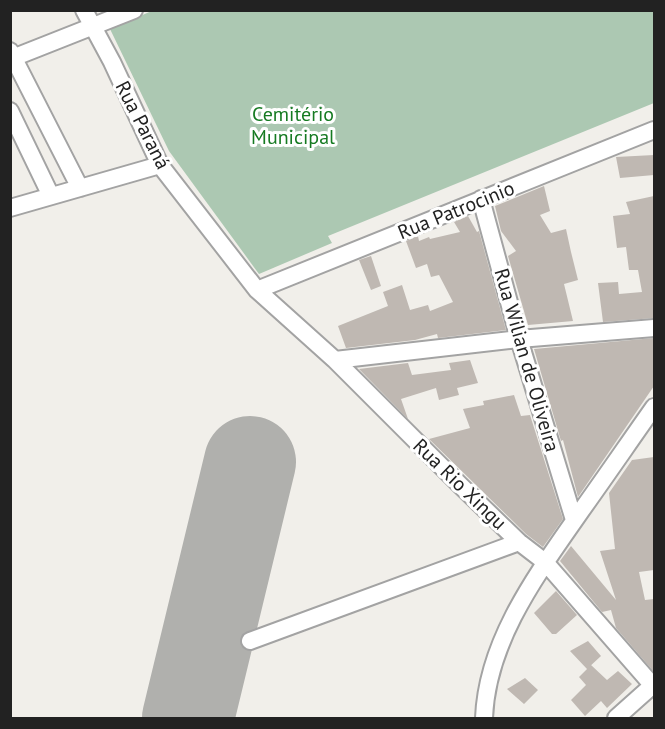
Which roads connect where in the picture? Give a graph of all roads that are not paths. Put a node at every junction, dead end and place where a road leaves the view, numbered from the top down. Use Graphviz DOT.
graph roads {
  1 [pos="84,10"];
  2 [pos="134,10"];
  3 [pos="94,28"];
  4 [pos="12,56"];
  5 [pos="10,111"];
  6 [pos="14,128"];
  7 [pos="654,130"];
  8 [pos="160,165"];
  9 [pos="80,188"];
  10 [pos="51,196"];
  11 [pos="481,199"];
  12 [pos="10,208"];
  13 [pos="257,290"];
  14 [pos="654,328"];
  15 [pos="519,339"];
  16 [pos="335,360"];
  17 [pos="654,407"];
  18 [pos="574,520"];
  19 [pos="519,542"];
  20 [pos="545,562"];
  21 [pos="250,641"];
  22 [pos="654,686"];
  23 [pos="484,718"];
  24 [pos="616,718"];
  1 -- 3 [label="street, Rua Paraná"];
  2 -- 3 [label="street"];
  3 -- 4 [label="street"];
  3 -- 8 [label="street, Rua Paraná"];
  4 -- 9 [label="street"];
  5 -- 6 [label="street"];
  6 -- 10 [label="street"];
  7 -- 11 [label="street, Rua Patrocinio"];
  8 -- 9 [label="street"];
  8 -- 13 [label="street, Rua Paraná"];
  9 -- 10 [label="street"];
  10 -- 12 [label="street"];
  11 -- 13 [label="street, Rua Patrocinio"];
  11 -- 15 [label="street, Rua Wilian de Oliveira"];
  13 -- 16 [label="street, Rua Rio Xingu"];
  14 -- 15 [label="street"];
  15 -- 16 [label="street"];
  15 -- 18 [label="street, Rua Wilian de Oliveira"];
  16 -- 19 [label="street, Rua Rio Xingu"];
  17 -- 18 [label="street"];
  18 -- 20 [label="street"];
  19 -- 20 [label="street, Rua Rio Xingu"];
  19 -- 21 [label="street"];
  20 -- 22 [label="street, Rua Rio Xingu"];
  20 -- 23 [label="street"];
  22 -- 24 [label="street"];
}
